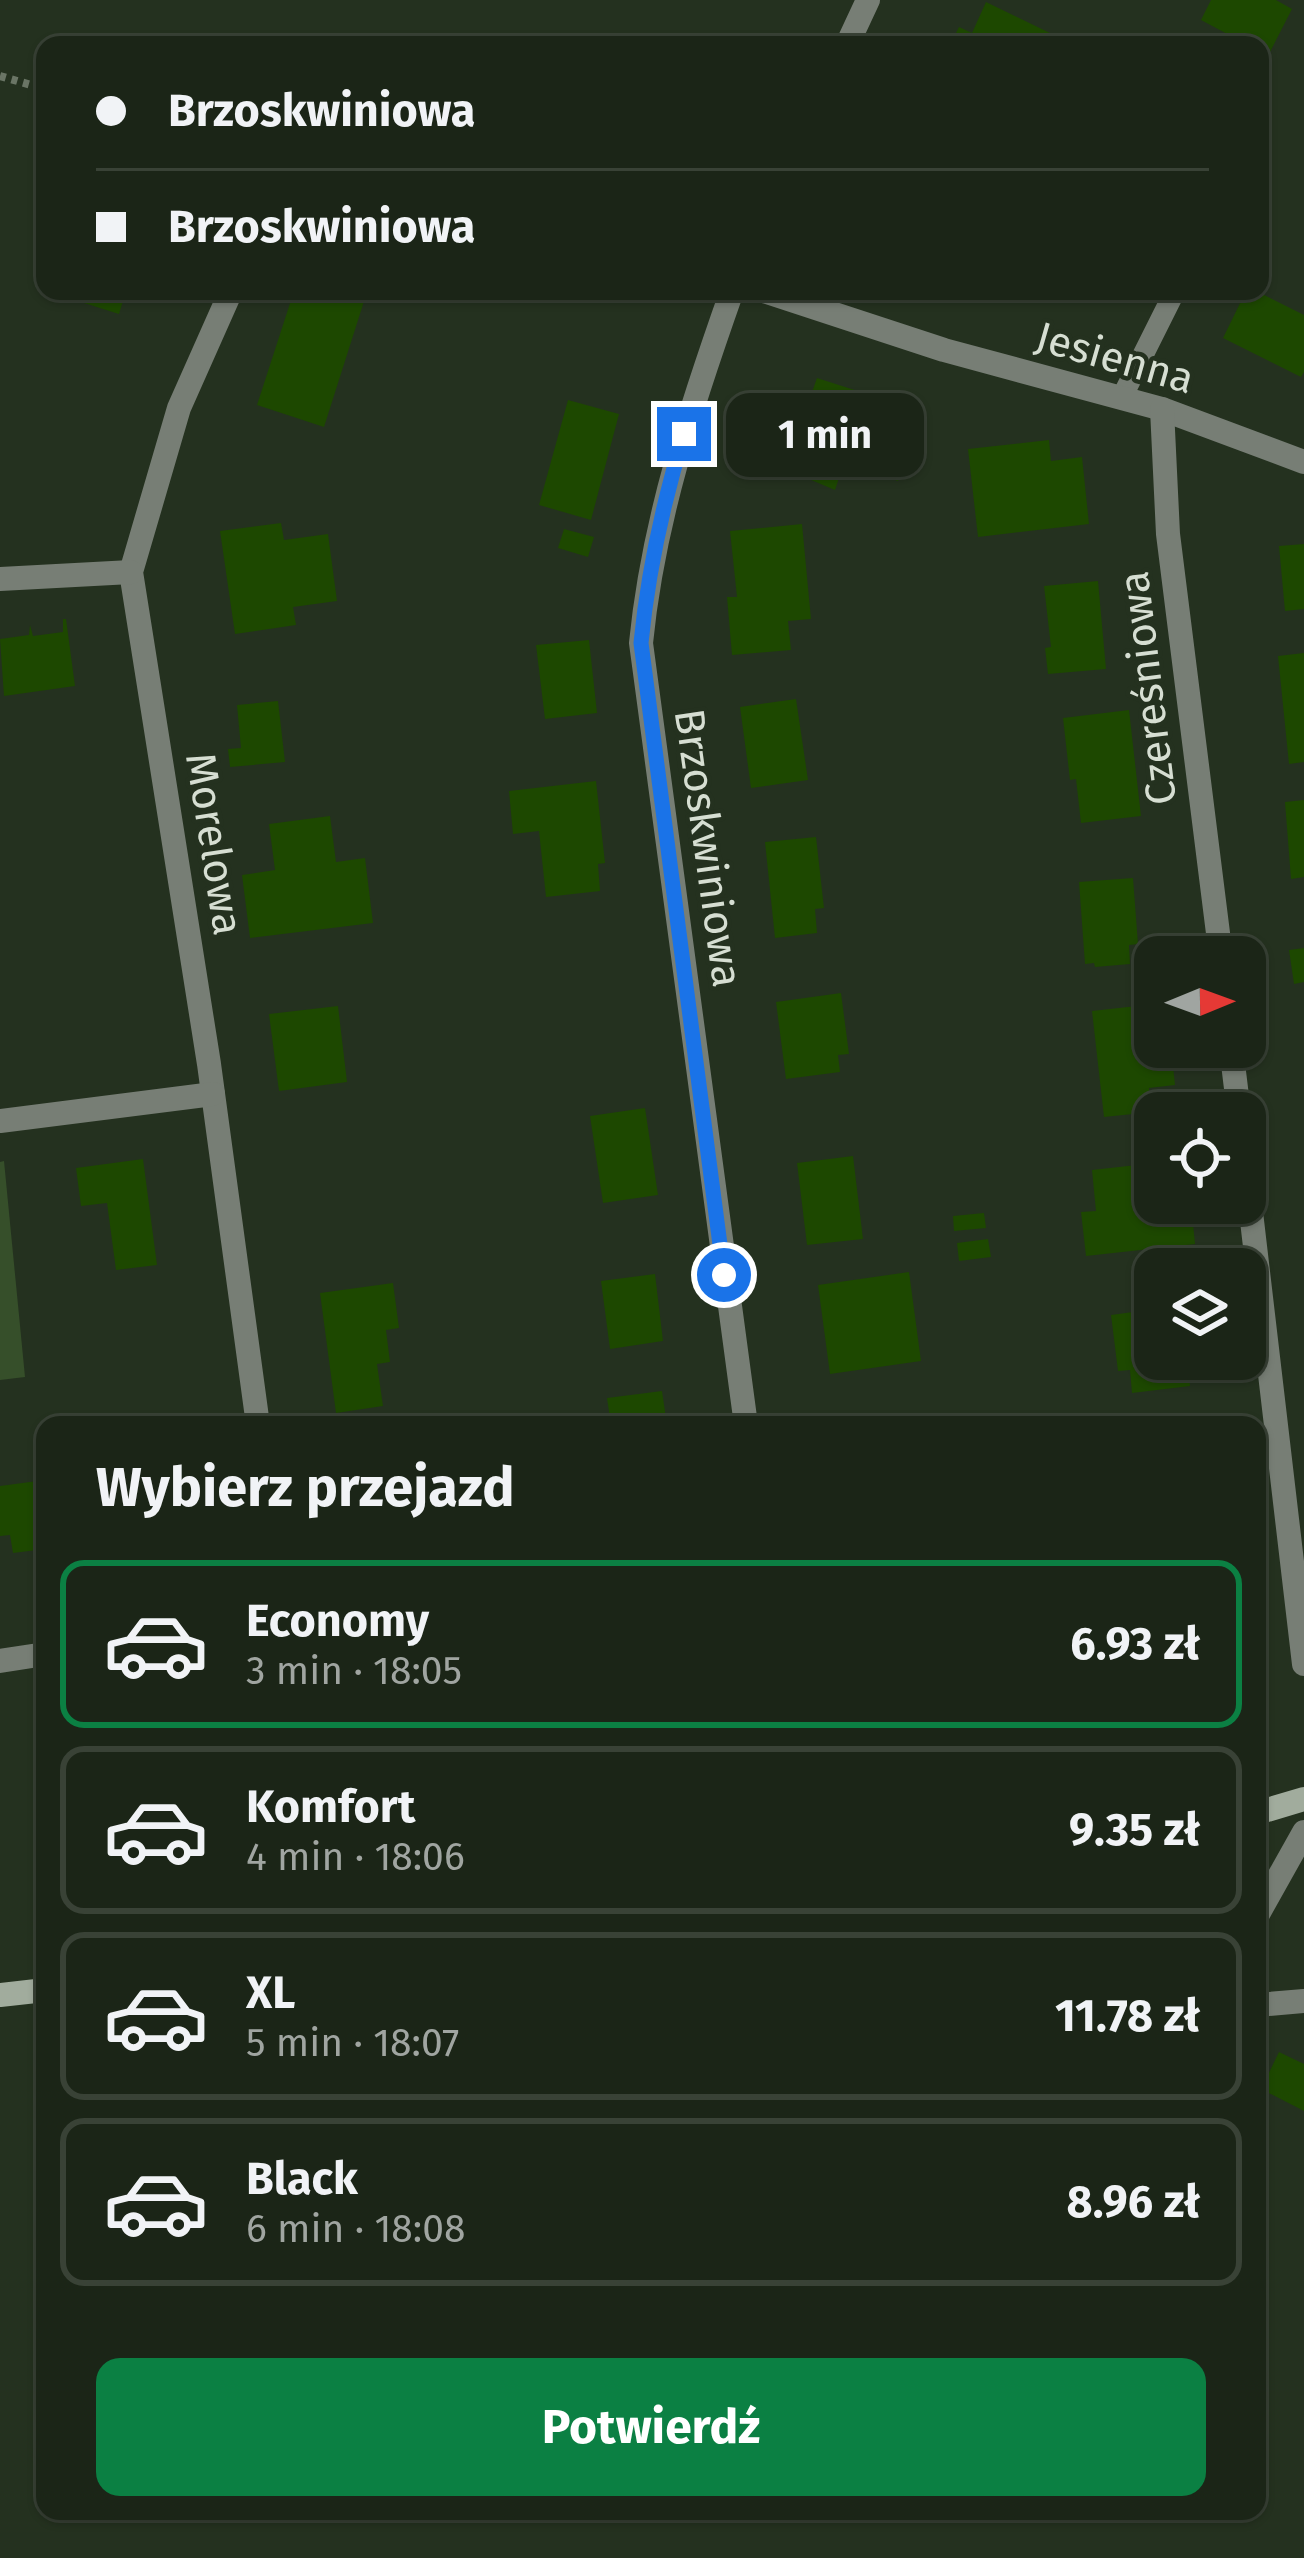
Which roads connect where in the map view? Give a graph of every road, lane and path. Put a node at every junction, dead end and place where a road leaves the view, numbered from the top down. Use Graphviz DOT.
graph roads {
  1 [pos="868,0"];
  2 [pos="851,36"];
  3 [pos="0,76"];
  4 [pos="36,86"];
  5 [pos="227,300"];
  6 [pos="729,300"];
  7 [pos="791,300"];
  8 [pos="1170,300"];
  9 [pos="1122,397"];
  10 [pos="1162,409"];
  11 [pos="1304,462"];
  12 [pos="131,572"];
  13 [pos="0,579"];
  14 [pos="1218,936"];
  15 [pos="213,1094"];
  16 [pos="0,1121"];
  17 [pos="1252,1224"];
  18 [pos="257,1416"];
  19 [pos="745,1416"];
  20 [pos="36,1655"];
  21 [pos="0,1660"];
  22 [pos="1304,1664"];
  23 [pos="1304,1799"];
  24 [pos="1266,1810"];
  25 [pos="1304,1832"];
  26 [pos="1266,1900"];
  27 [pos="36,1991"];
  28 [pos="0,1995"];
  29 [pos="1304,2001"];
  30 [pos="1266,2005"];
  1 -- 2 [label="street"];
  3 -- 4 [label="path"];
  5 -- 12 [label="street, Morelowa"];
  6 -- 19 [label="street, Brzoskwiniowa"];
  7 -- 9 [label="street, Jesienna"];
  8 -- 9 [label="lane"];
  9 -- 10 [label="street, Jesienna"];
  10 -- 11 [label="street, Jesienna"];
  10 -- 14 [label="street, Czereśniowa"];
  12 -- 13 [label="street"];
  12 -- 15 [label="street, Morelowa"];
  15 -- 16 [label="street"];
  15 -- 18 [label="street, Morelowa"];
  17 -- 22 [label="street"];
  20 -- 21 [label="street"];
  23 -- 24 [label="street"];
  25 -- 26 [label="street"];
  27 -- 28 [label="street"];
  29 -- 30 [label="street"];
}
